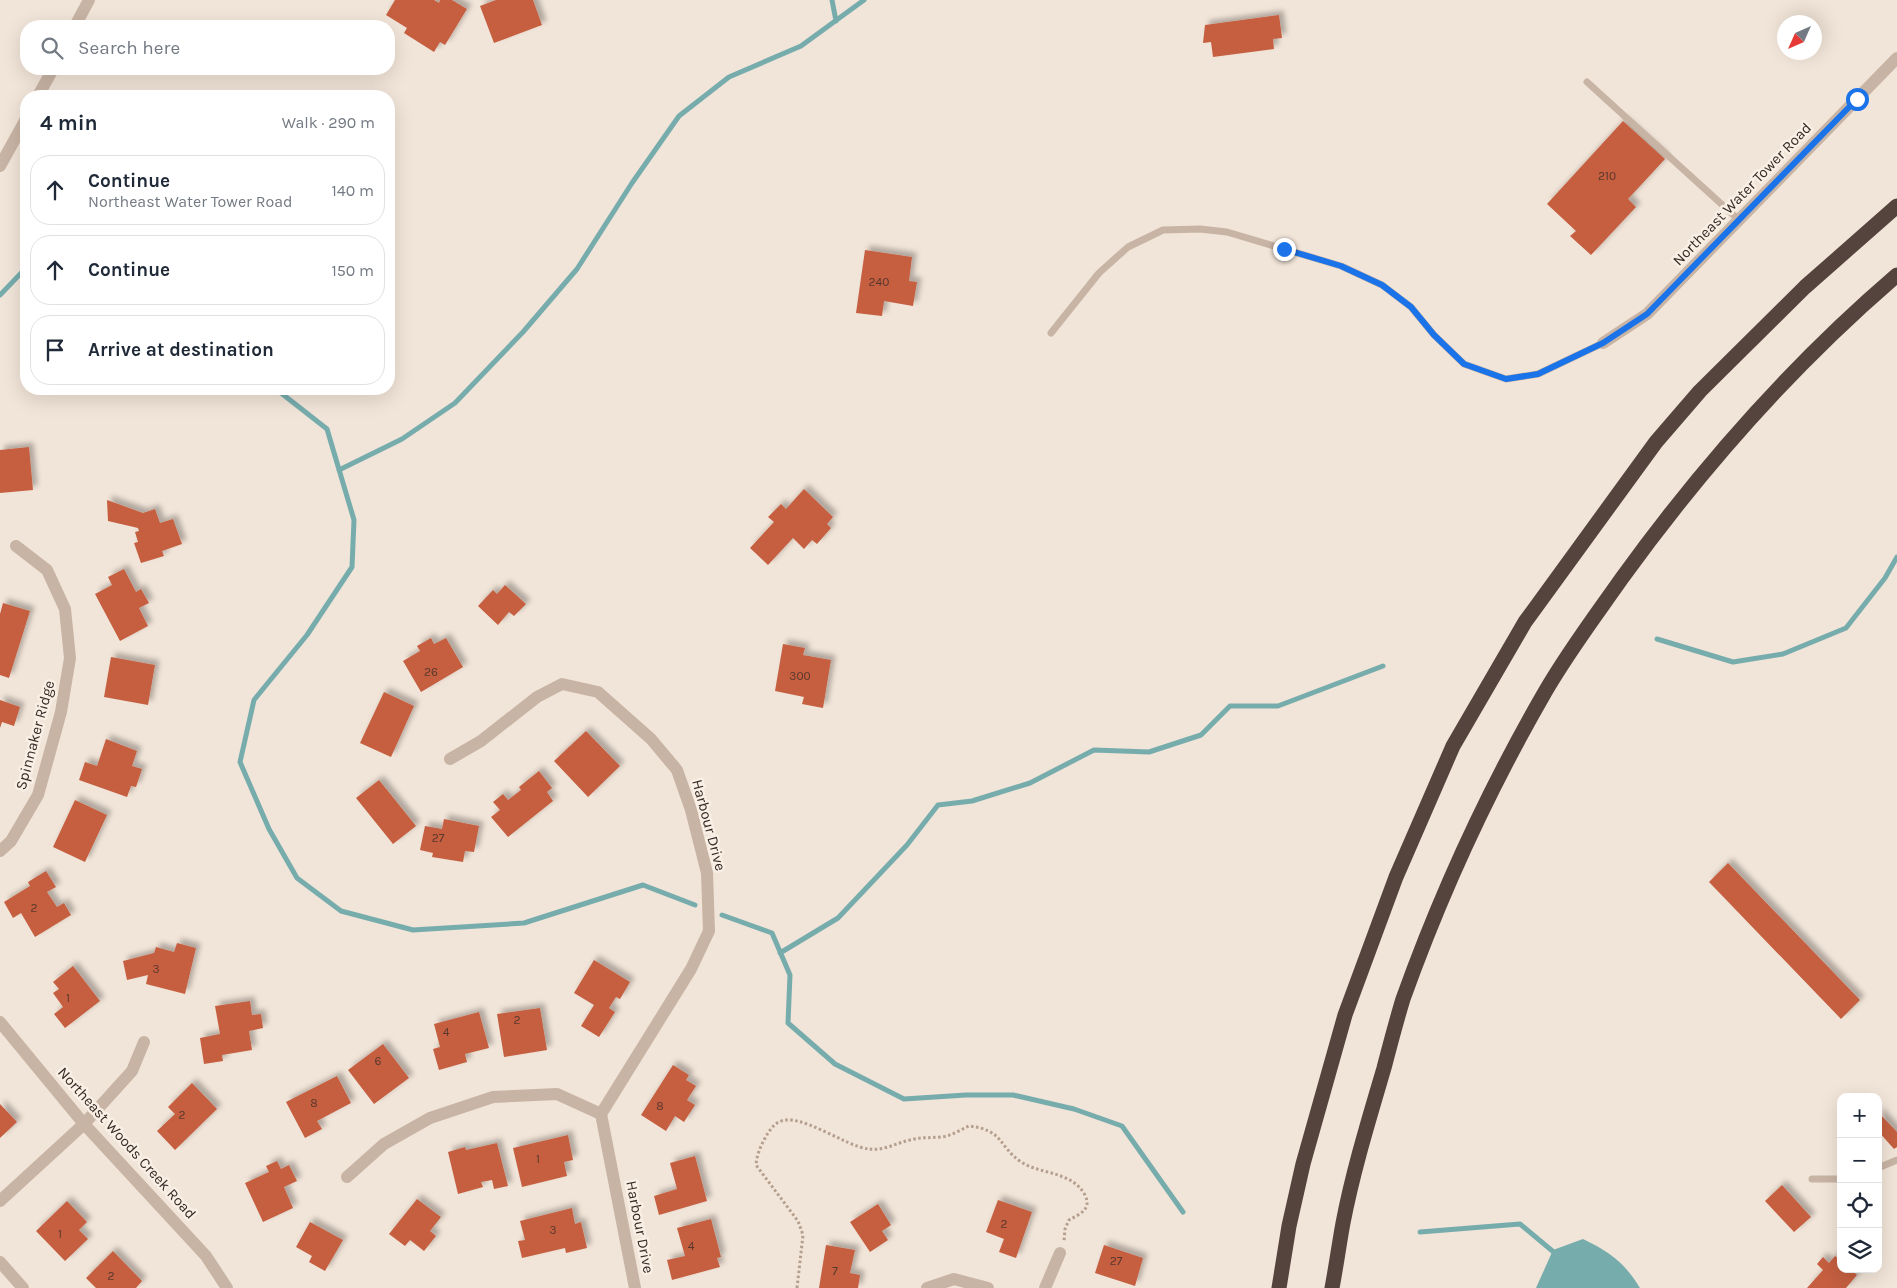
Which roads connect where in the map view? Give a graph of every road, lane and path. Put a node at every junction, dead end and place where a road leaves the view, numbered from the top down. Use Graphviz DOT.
graph roads {
  1 [pos="89,0"];
  2 [pos="79,20"];
  3 [pos="1897,58"];
  4 [pos="50,75"];
  5 [pos="1587,82"];
  6 [pos="41,90"];
  7 [pos="20,130"];
  8 [pos="0,166"];
  9 [pos="1897,206"];
  10 [pos="1739,220"];
  11 [pos="1897,274"];
  12 [pos="1051,333"];
  13 [pos="1603,343"];
  14 [pos="16,546"];
  15 [pos="450,759"];
  16 [pos="0,851"];
  17 [pos="0,1022"];
  18 [pos="144,1042"];
  19 [pos="601,1114"];
  20 [pos="84,1124"];
  21 [pos="1897,1160"];
  22 [pos="1882,1166"];
  23 [pos="347,1177"];
  24 [pos="1812,1179"];
  25 [pos="1837,1179"];
  26 [pos="0,1201"];
  27 [pos="1060,1253"];
  28 [pos="0,1262"];
  29 [pos="23,1288"];
  30 [pos="227,1288"];
  31 [pos="635,1288"];
  32 [pos="798,1288"];
  33 [pos="927,1288"];
  34 [pos="988,1288"];
  35 [pos="1045,1288"];
  36 [pos="1279,1288"];
  37 [pos="1332,1288"];
  1 -- 2 [label="street"];
  3 -- 10 [label="street, Northeast Water Tower Road"];
  4 -- 6 [label="street"];
  5 -- 10 [label="lane"];
  7 -- 8 [label="street"];
  9 -- 36 [label="highway"];
  10 -- 13 [label="street, Northeast Water Tower Road"];
  11 -- 37 [label="highway"];
  12 -- 13 [label="lane"];
  14 -- 16 [label="street, Spinnaker Ridge"];
  15 -- 19 [label="street, Harbour Drive"];
  17 -- 20 [label="street, Northeast Woods Creek Road"];
  18 -- 20 [label="street"];
  19 -- 23 [label="street"];
  19 -- 31 [label="street, Harbour Drive"];
  20 -- 26 [label="street"];
  20 -- 30 [label="street, Northeast Woods Creek Road"];
  21 -- 22 [label="lane"];
  24 -- 25 [label="lane"];
  27 -- 32 [label="path"];
  27 -- 35 [label="street"];
  28 -- 29 [label="street"];
  33 -- 34 [label="street"];
}
